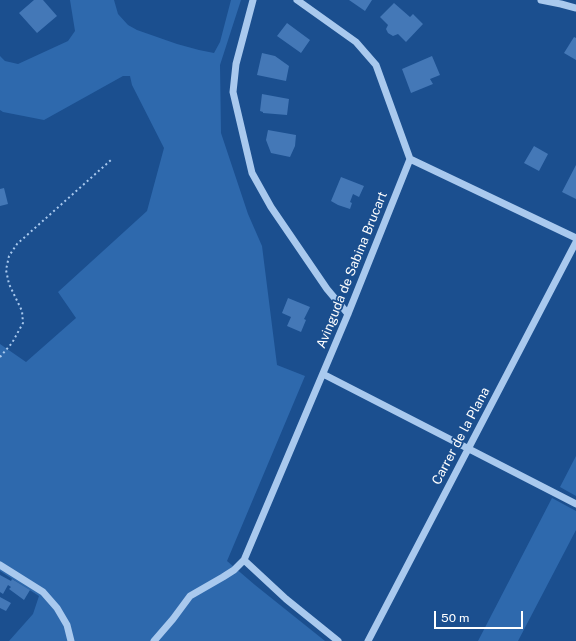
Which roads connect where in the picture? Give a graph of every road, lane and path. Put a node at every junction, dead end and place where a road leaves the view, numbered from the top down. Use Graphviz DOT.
graph roads {
  1 [pos="253,0"];
  2 [pos="297,0"];
  3 [pos="541,0"];
  4 [pos="576,8"];
  5 [pos="410,159"];
  6 [pos="111,160"];
  7 [pos="576,238"];
  8 [pos="576,242"];
  9 [pos="348,314"];
  10 [pos="0,357"];
  11 [pos="323,374"];
  12 [pos="468,448"];
  13 [pos="576,504"];
  14 [pos="244,560"];
  15 [pos="0,565"];
  16 [pos="71,641"];
  17 [pos="154,641"];
  18 [pos="338,641"];
  19 [pos="368,641"];
  1 -- 9 [label="street"];
  2 -- 5 [label="street"];
  3 -- 4 [label="street"];
  5 -- 7 [label="street"];
  5 -- 9 [label="street, Avinguda de Sabina Brucart"];
  6 -- 10 [label="path"];
  8 -- 12 [label="street, Carrer de la Plana"];
  9 -- 11 [label="street, Avinguda de Sabina Brucart"];
  11 -- 12 [label="street"];
  11 -- 14 [label="street, Avinguda de Sabina Brucart"];
  12 -- 13 [label="street"];
  12 -- 19 [label="street, Carrer de la Plana"];
  14 -- 17 [label="street"];
  14 -- 18 [label="street"];
  15 -- 16 [label="street"];
}
